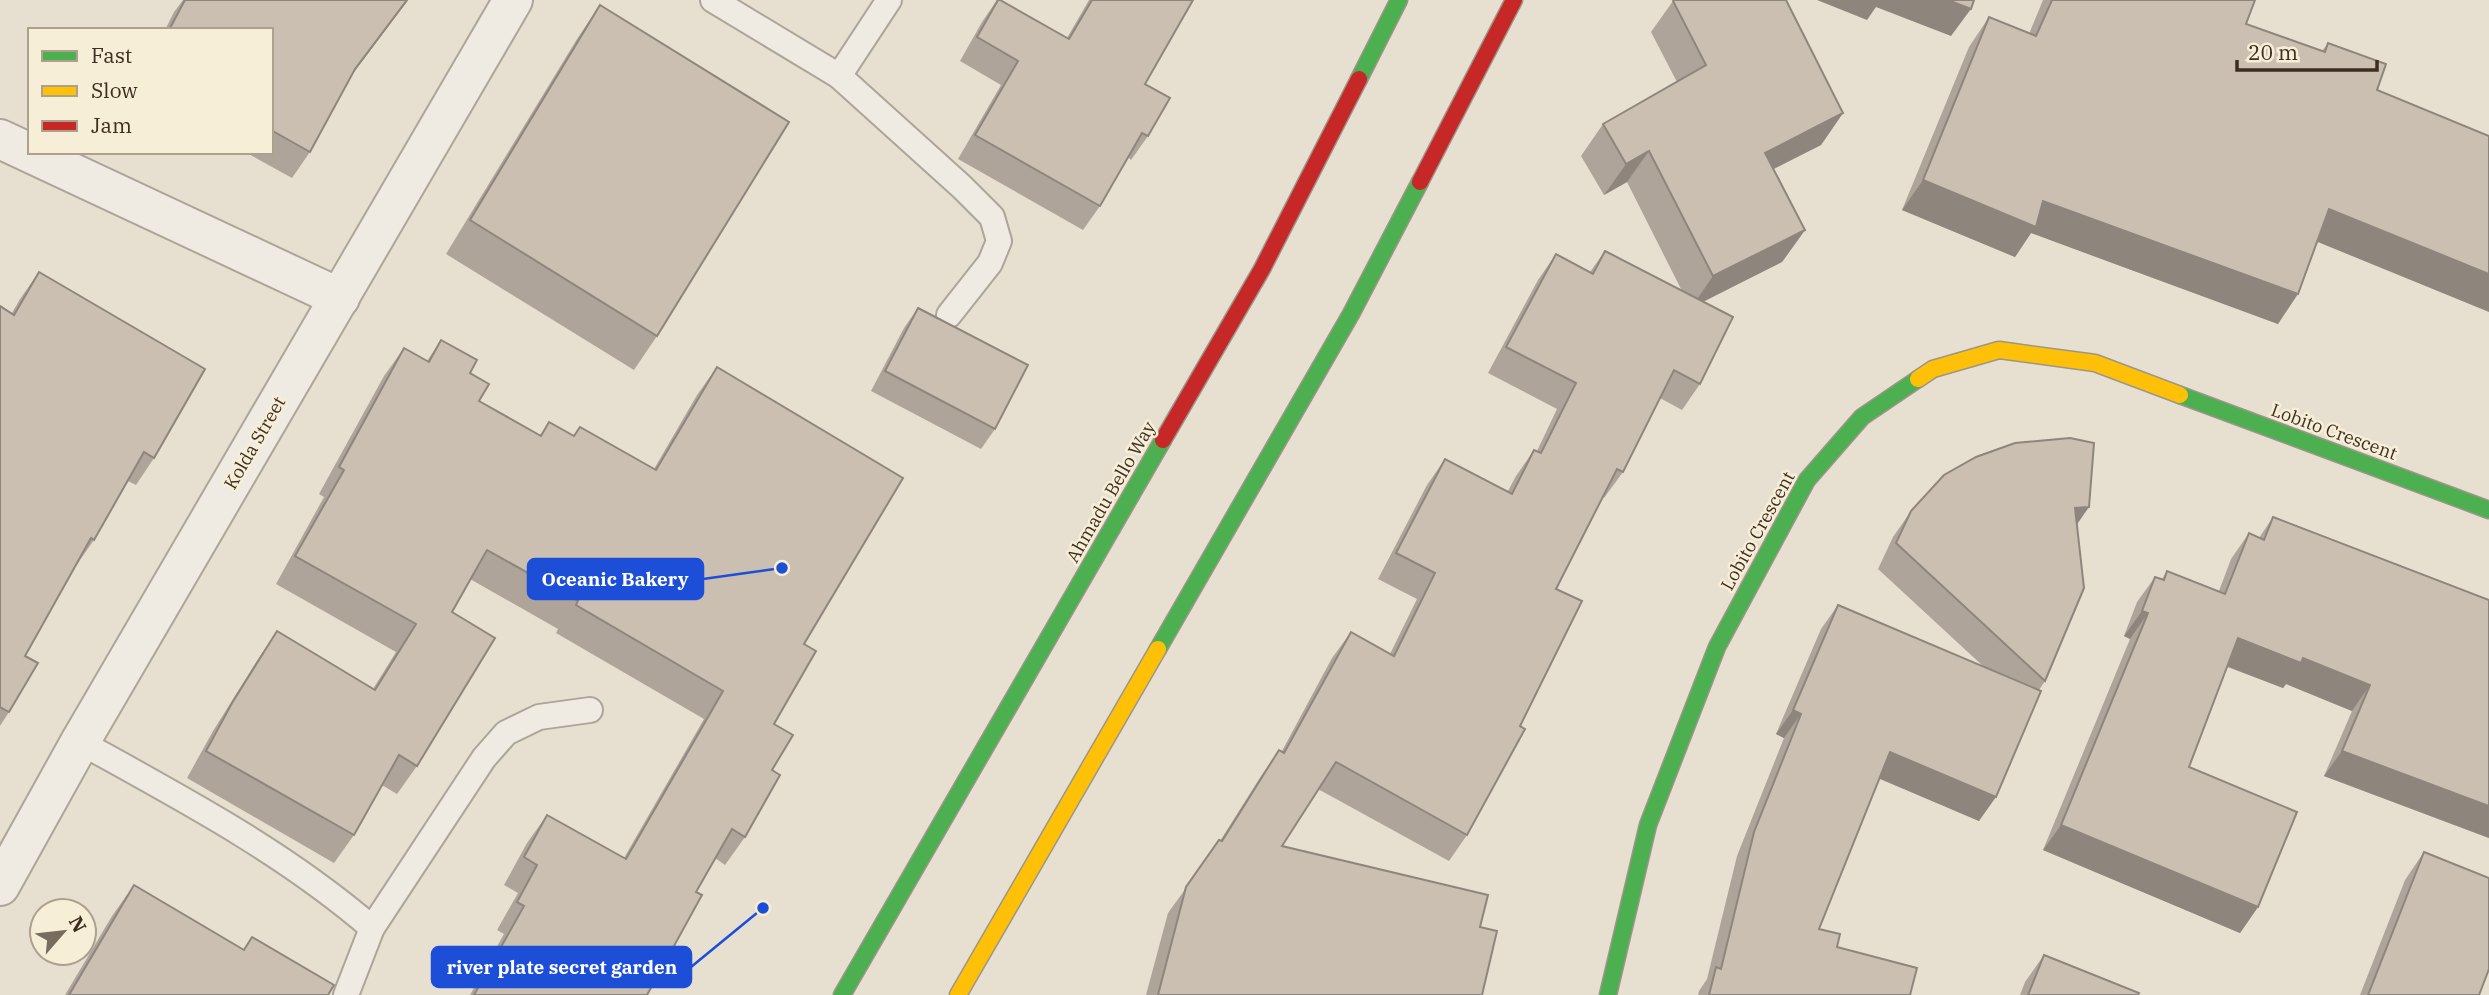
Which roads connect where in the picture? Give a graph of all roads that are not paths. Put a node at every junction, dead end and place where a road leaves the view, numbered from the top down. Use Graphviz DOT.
graph roads {
  1 [pos="513,0"];
  2 [pos="713,0"];
  3 [pos="889,0"];
  4 [pos="1399,0"];
  5 [pos="1514,0"];
  6 [pos="839,76"];
  7 [pos="0,139"];
  8 [pos="28,152"];
  9 [pos="32,154"];
  10 [pos="340,298"];
  11 [pos="949,315"];
  12 [pos="2489,510"];
  13 [pos="590,710"];
  14 [pos="80,742"];
  15 [pos="0,886"];
  16 [pos="372,928"];
  17 [pos="346,995"];
  18 [pos="842,995"];
  19 [pos="958,995"];
  20 [pos="1608,995"];
  1 -- 10 [label="street, Kolda Street"];
  2 -- 6 [label="lane"];
  3 -- 6 [label="lane"];
  4 -- 18 [label="main road, Ahmadu Bello Way"];
  5 -- 19 [label="main road"];
  6 -- 11 [label="lane"];
  7 -- 8 [label="street"];
  9 -- 10 [label="street"];
  10 -- 14 [label="street, Kolda Street"];
  12 -- 20 [label="main road, Lobito Crescent"];
  13 -- 16 [label="lane"];
  14 -- 15 [label="street, Kolda Street"];
  14 -- 16 [label="lane"];
  16 -- 17 [label="lane"];
}
